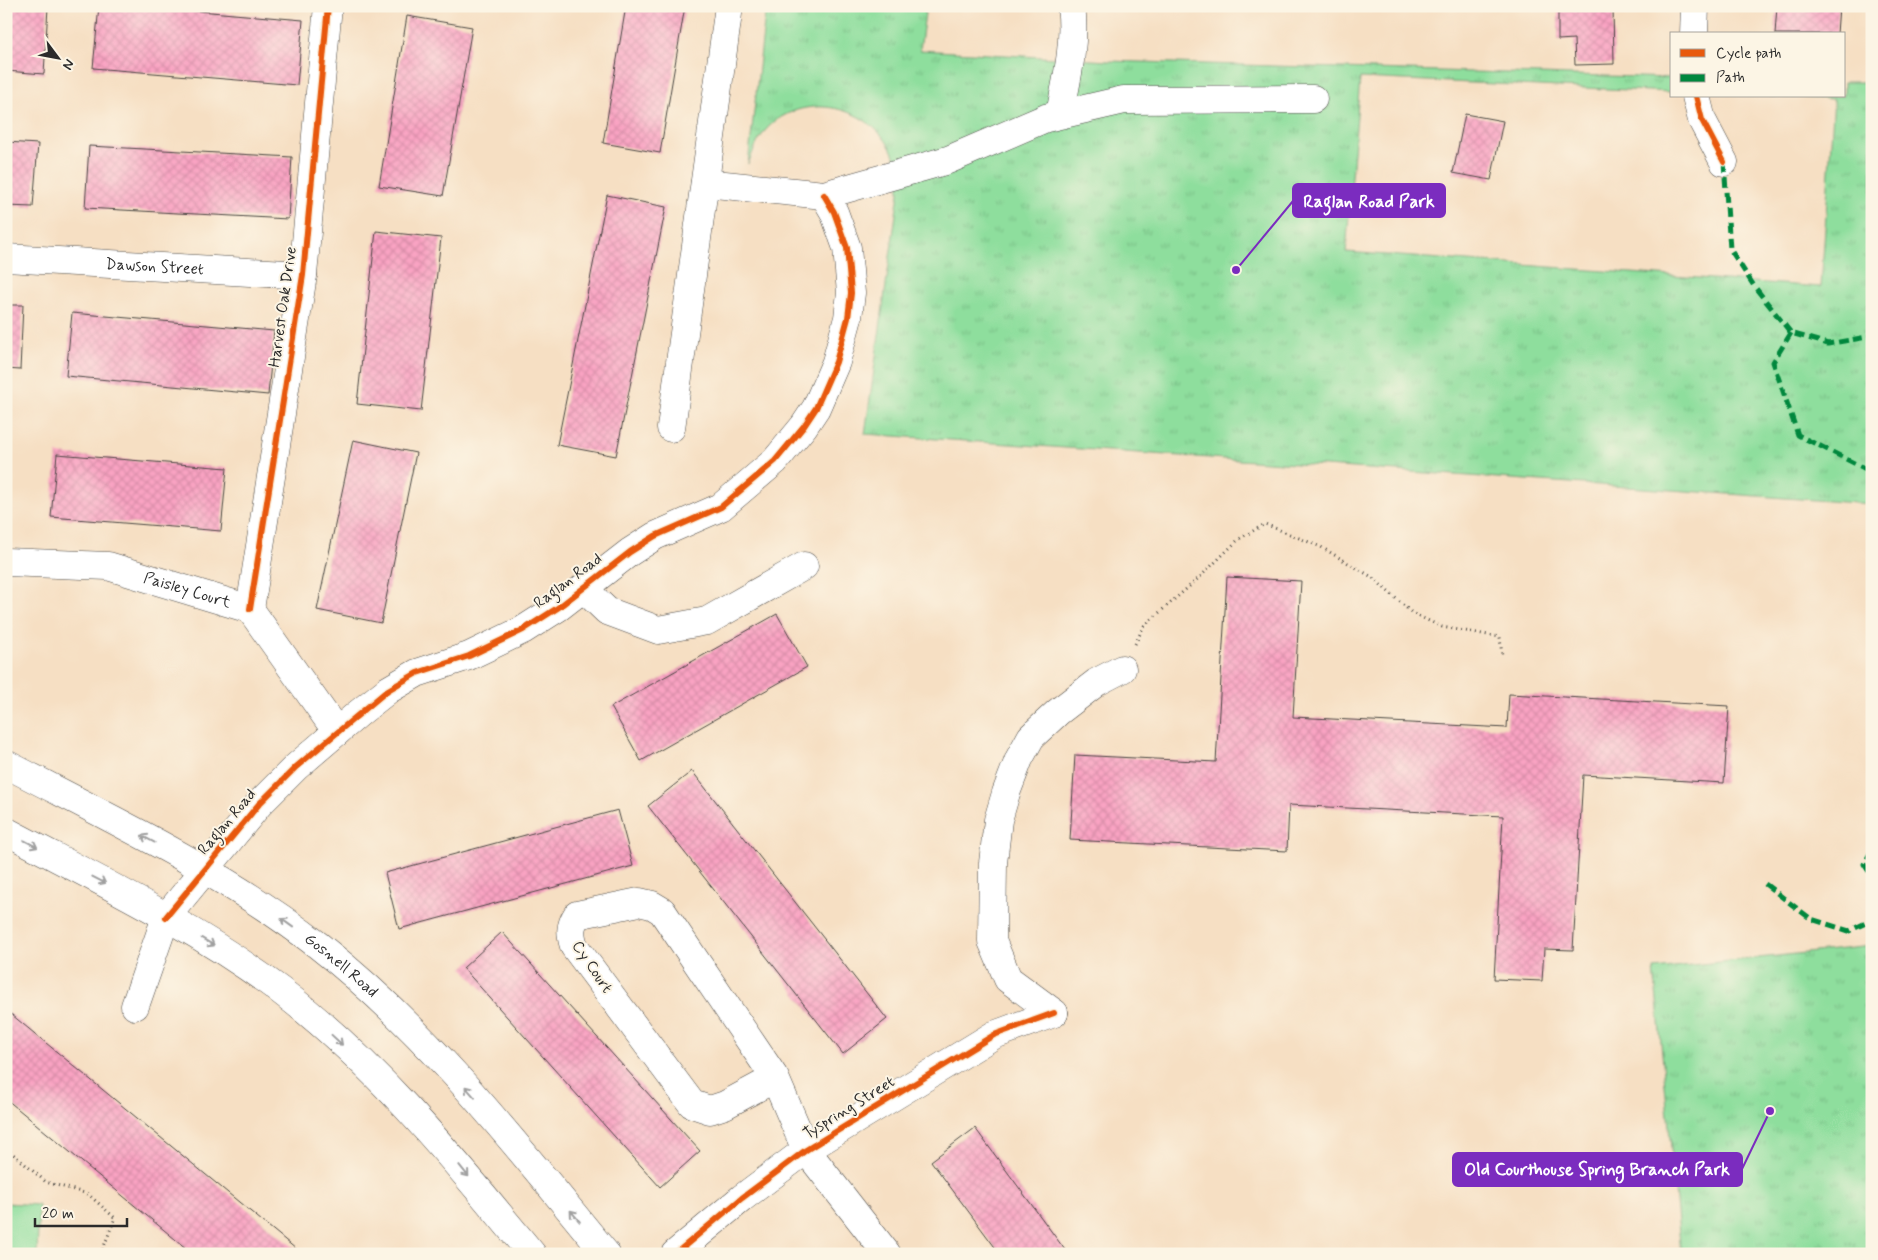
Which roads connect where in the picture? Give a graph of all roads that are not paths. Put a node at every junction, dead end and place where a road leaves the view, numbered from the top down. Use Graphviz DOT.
graph roads {
  1 [pos="328,6"];
  2 [pos="729,6"];
  3 [pos="1071,6"];
  4 [pos="1695,6"];
  5 [pos="1694,32"];
  6 [pos="1696,98"];
  7 [pos="1313,99"];
  8 [pos="1060,114"];
  9 [pos="1724,162"];
  10 [pos="705,182"];
  11 [pos="824,195"];
  12 [pos="6,258"];
  13 [pos="302,275"];
  14 [pos="671,428"];
  15 [pos="6,562"];
  16 [pos="804,566"];
  17 [pos="583,588"];
  18 [pos="250,609"];
  19 [pos="1122,669"];
  20 [pos="337,732"];
  21 [pos="6,764"];
  22 [pos="6,831"];
  23 [pos="205,870"];
  24 [pos="166,916"];
  25 [pos="135,1006"];
  26 [pos="775,1078"];
  27 [pos="806,1150"];
  28 [pos="532,1254"];
  29 [pos="606,1254"];
  30 [pos="675,1254"];
  31 [pos="887,1254"];
  1 -- 13 [label="street, Harvest Oak Drive"];
  2 -- 10 [label="street"];
  3 -- 8 [label="street"];
  4 -- 5 [label="street"];
  6 -- 9 [label="street"];
  7 -- 8 [label="street"];
  8 -- 11 [label="street"];
  10 -- 11 [label="street"];
  10 -- 14 [label="street"];
  11 -- 17 [label="street, Raglan Road"];
  12 -- 13 [label="street, Dawson Street"];
  13 -- 18 [label="street, Harvest Oak Drive"];
  15 -- 18 [label="street, Paisley Court"];
  16 -- 17 [label="street"];
  17 -- 20 [label="street, Raglan Road"];
  18 -- 20 [label="street, Paisley Court"];
  19 -- 27 [label="street, Tyspring Street"];
  20 -- 23 [label="street, Raglan Road"];
  23 -- 21 [label="street, Gosnell Road, one-way"];
  22 -- 24 [label="street, one-way"];
  23 -- 24 [label="street, Raglan Road"];
  29 -- 23 [label="street, Gosnell Road, one-way"];
  24 -- 25 [label="street"];
  24 -- 28 [label="street, one-way"];
  26 -- 26 [label="street, Cy Court"];
  26 -- 27 [label="street, Cy Court"];
  27 -- 30 [label="street, Tyspring Street"];
  27 -- 31 [label="street, Cy Court"];
}
